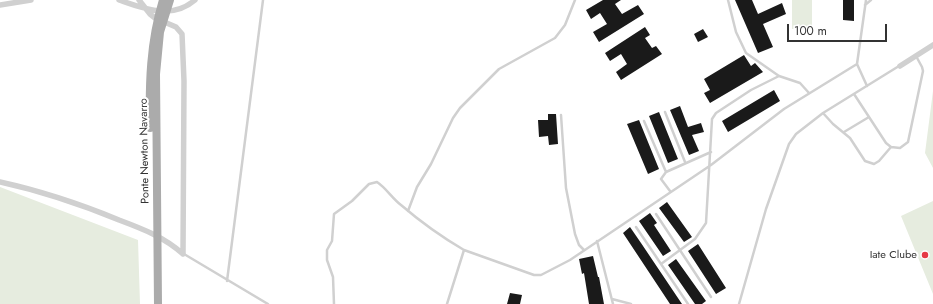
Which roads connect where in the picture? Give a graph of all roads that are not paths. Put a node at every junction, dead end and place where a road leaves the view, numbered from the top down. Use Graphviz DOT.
graph roads {
  1 [pos="31,0"];
  2 [pos="120,0"];
  3 [pos="139,0"];
  4 [pos="163,0"];
  5 [pos="170,0"];
  6 [pos="195,0"];
  7 [pos="263,0"];
  8 [pos="575,0"];
  9 [pos="728,0"];
  10 [pos="866,0"];
  11 [pos="870,0"];
  12 [pos="0,5"];
  13 [pos="865,5"];
  14 [pos="145,9"];
  15 [pos="933,47"];
  16 [pos="916,56"];
  17 [pos="857,64"];
  18 [pos="900,66"];
  19 [pos="779,76"];
  20 [pos="867,86"];
  21 [pos="809,93"];
  22 [pos="854,94"];
  23 [pos="665,112"];
  24 [pos="823,113"];
  25 [pos="562,115"];
  26 [pos="869,117"];
  27 [pos="644,121"];
  28 [pos="844,132"];
  29 [pos="891,147"];
  30 [pos="711,152"];
  31 [pos="686,162"];
  32 [pos="711,165"];
  33 [pos="666,172"];
  34 [pos="0,182"];
  35 [pos="670,191"];
  36 [pos="408,211"];
  37 [pos="656,214"];
  38 [pos="636,227"];
  39 [pos="597,241"];
  40 [pos="464,250"];
  41 [pos="584,250"];
  42 [pos="681,251"];
  43 [pos="183,254"];
  44 [pos="661,264"];
  45 [pos="227,281"];
  46 [pos="711,297"];
  47 [pos="612,299"];
  48 [pos="154,304"];
  49 [pos="158,304"];
  50 [pos="268,304"];
  51 [pos="334,304"];
  52 [pos="447,304"];
  53 [pos="613,304"];
  54 [pos="631,304"];
  55 [pos="688,304"];
  56 [pos="739,304"];
  1 -- 12 [label="street"];
  2 -- 14 [label="street"];
  3 -- 14 [label="street"];
  4 -- 48 [label="main road, Ponte Newton Navarro, bridge"];
  5 -- 49 [label="main road, Ponte Newton Navarro, bridge"];
  6 -- 14 [label="street"];
  7 -- 45 [label="lane"];
  8 -- 36 [label="lane"];
  9 -- 19 [label="lane"];
  10 -- 13 [label="lane"];
  11 -- 13 [label="lane"];
  13 -- 17 [label="lane"];
  14 -- 43 [label="street"];
  15 -- 16 [label="street"];
  16 -- 18 [label="street"];
  16 -- 29 [label="lane"];
  17 -- 20 [label="lane"];
  17 -- 21 [label="lane"];
  18 -- 20 [label="lane"];
  19 -- 21 [label="lane"];
  19 -- 30 [label="lane"];
  20 -- 22 [label="lane"];
  21 -- 32 [label="lane"];
  22 -- 24 [label="lane"];
  22 -- 26 [label="lane"];
  23 -- 31 [label="lane"];
  24 -- 28 [label="lane"];
  24 -- 56 [label="lane"];
  25 -- 41 [label="lane"];
  26 -- 28 [label="lane"];
  26 -- 29 [label="lane"];
  27 -- 33 [label="lane"];
  28 -- 29 [label="lane"];
  30 -- 31 [label="lane"];
  30 -- 32 [label="lane"];
  31 -- 33 [label="lane"];
  32 -- 35 [label="lane"];
  32 -- 42 [label="lane"];
  33 -- 35 [label="lane"];
  34 -- 43 [label="street"];
  35 -- 39 [label="lane"];
  36 -- 40 [label="lane"];
  36 -- 51 [label="lane"];
  37 -- 42 [label="lane"];
  38 -- 44 [label="lane"];
  39 -- 41 [label="lane"];
  39 -- 47 [label="lane"];
  40 -- 41 [label="lane"];
  40 -- 52 [label="lane"];
  42 -- 44 [label="lane"];
  42 -- 46 [label="lane"];
  43 -- 45 [label="lane"];
  44 -- 55 [label="lane"];
  45 -- 50 [label="lane"];
  47 -- 53 [label="lane"];
  47 -- 54 [label="lane"];
}
